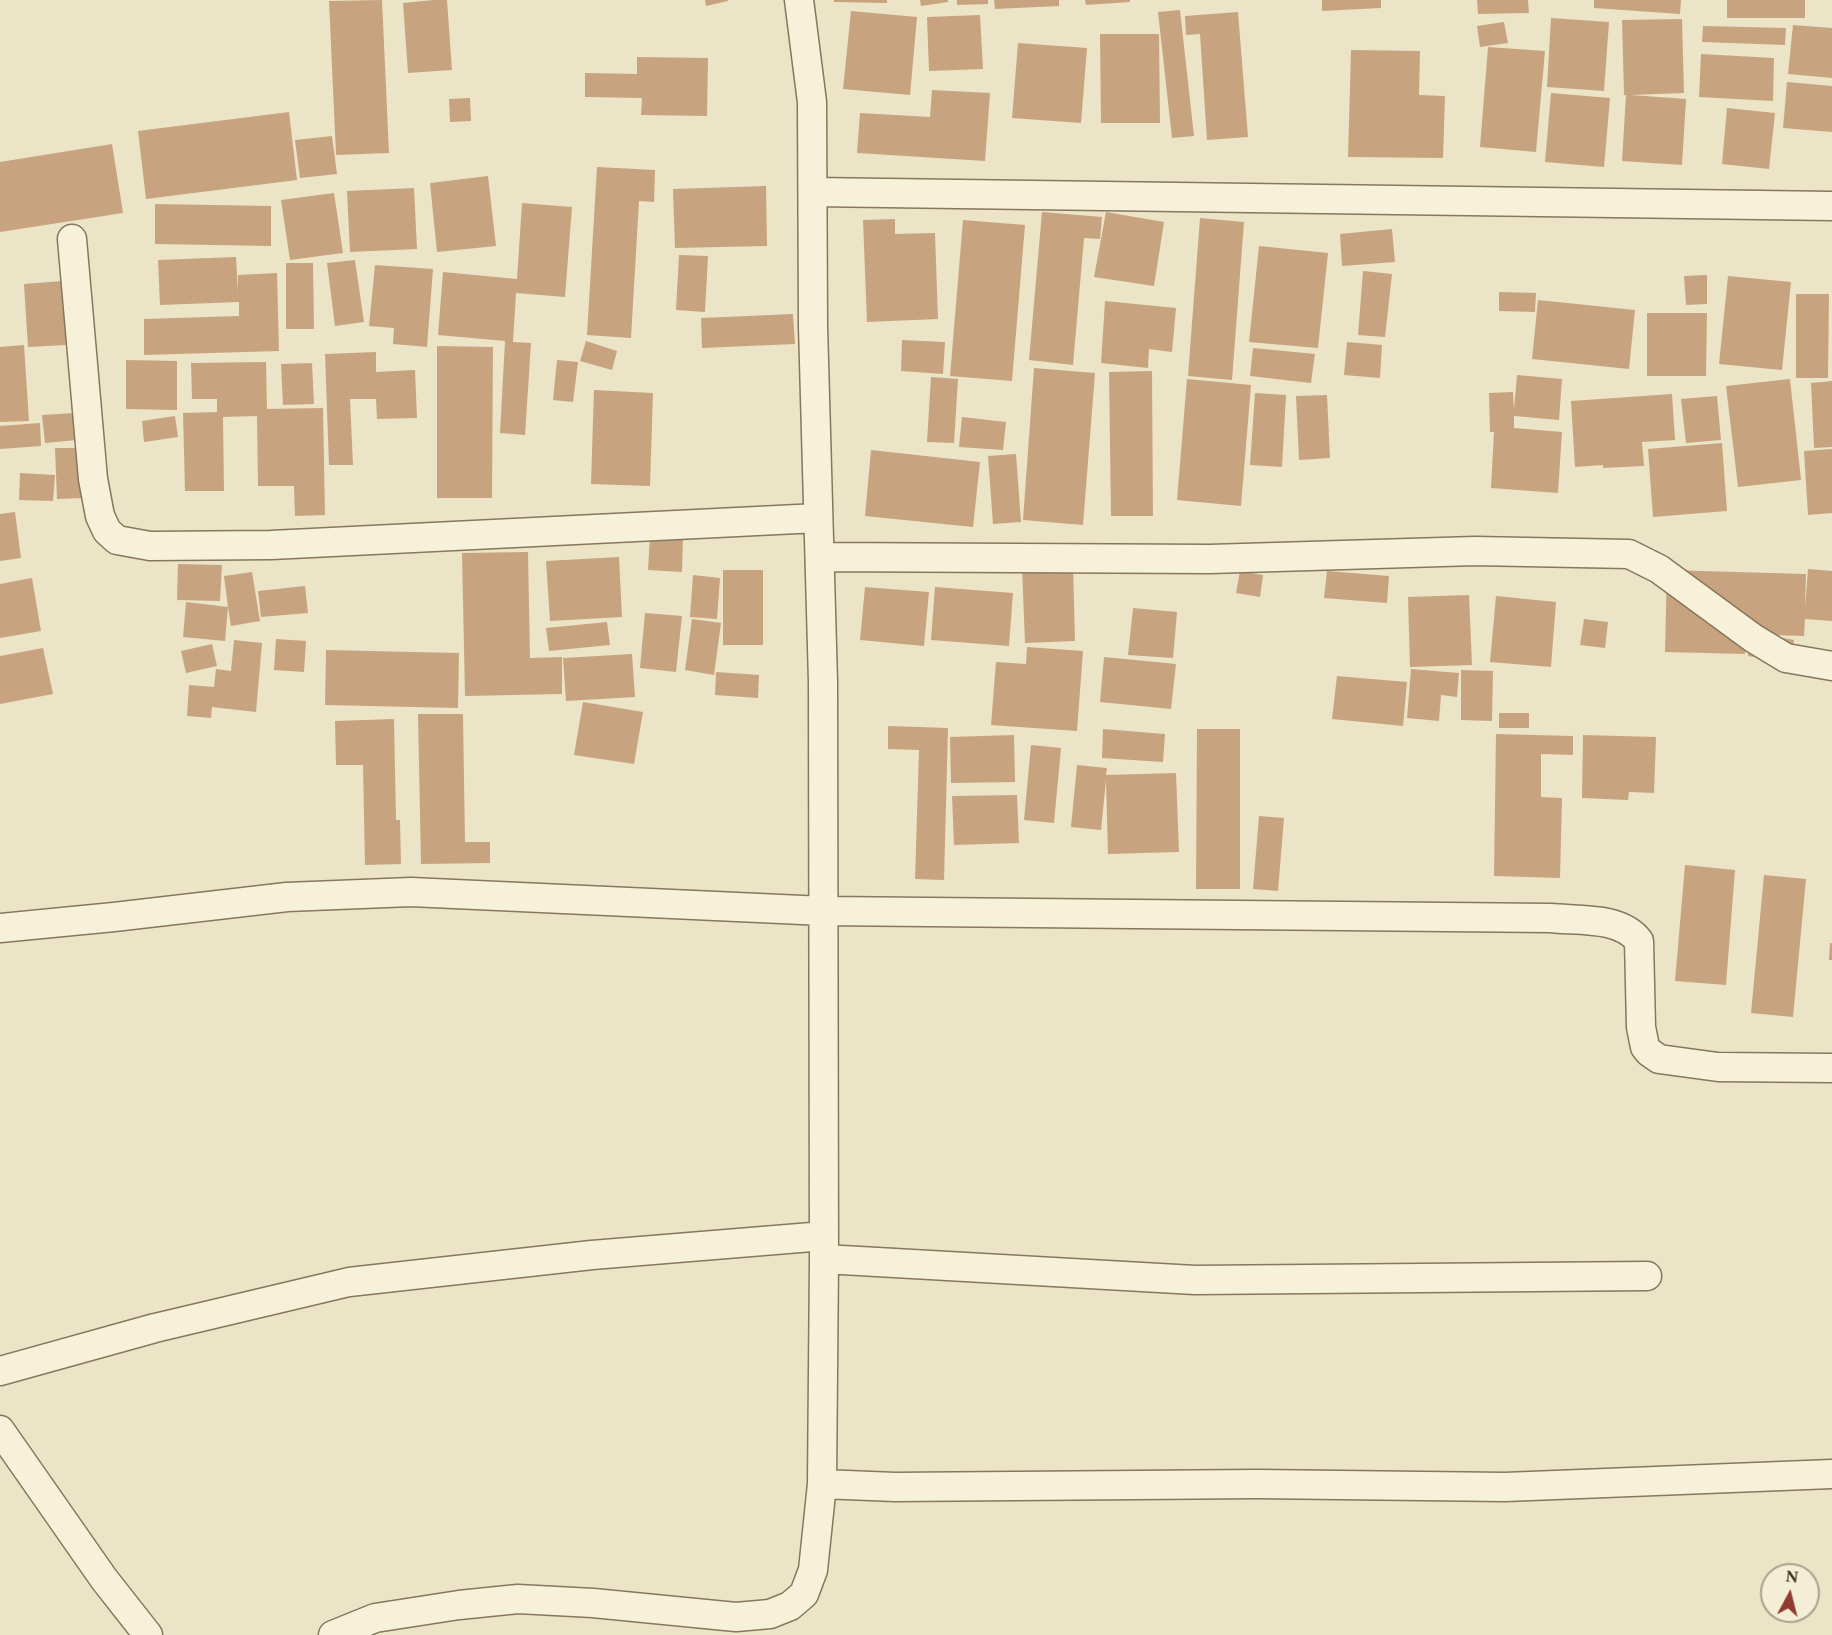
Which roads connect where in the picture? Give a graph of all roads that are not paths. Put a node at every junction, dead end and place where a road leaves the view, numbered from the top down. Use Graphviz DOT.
graph roads {
  1 [pos="799,0"];
  2 [pos="813,192"];
  3 [pos="1832,206"];
  4 [pos="72,240"];
  5 [pos="818,518"];
  6 [pos="820,557"];
  7 [pos="1832,666"];
  8 [pos="824,911"];
  9 [pos="0,928"];
  10 [pos="1832,1068"];
  11 [pos="824,1247"];
  12 [pos="1647,1276"];
  13 [pos="0,1371"];
  14 [pos="0,1430"];
  15 [pos="1832,1473"];
  16 [pos="822,1484"];
  17 [pos="147,1635"];
  18 [pos="333,1635"];
  1 -- 2 [label="street"];
  2 -- 3 [label="street"];
  2 -- 5 [label="street"];
  4 -- 5 [label="street"];
  5 -- 6 [label="street"];
  6 -- 7 [label="street"];
  6 -- 8 [label="street"];
  8 -- 9 [label="street"];
  8 -- 10 [label="street"];
  8 -- 11 [label="street"];
  11 -- 12 [label="street"];
  11 -- 13 [label="street"];
  11 -- 16 [label="street"];
  14 -- 17 [label="street"];
  15 -- 16 [label="street"];
  16 -- 18 [label="street"];
}
